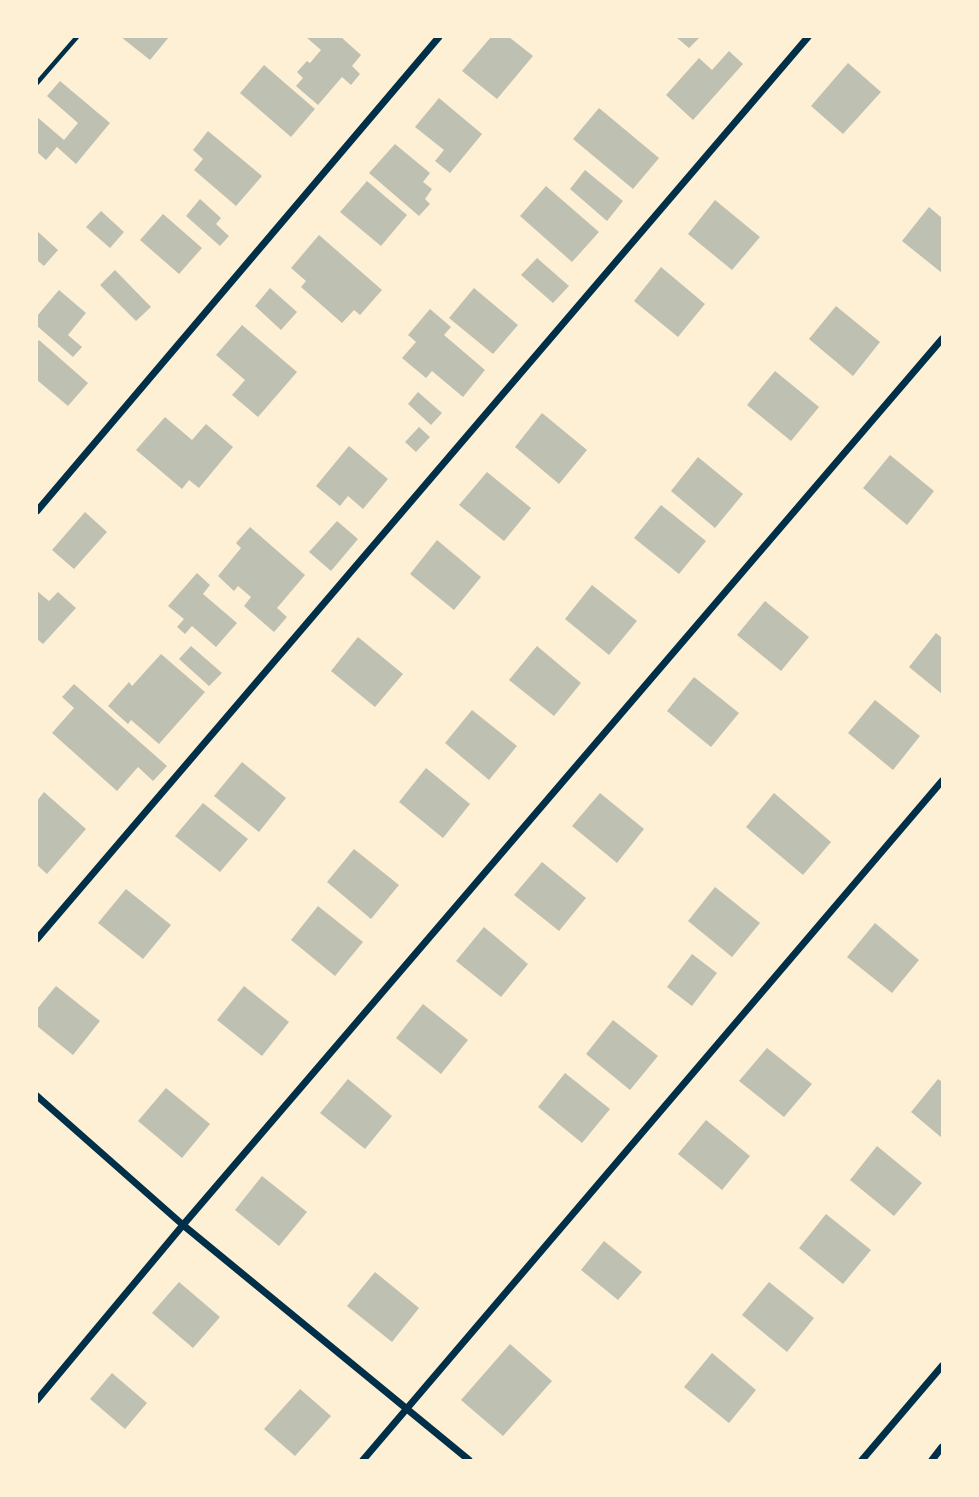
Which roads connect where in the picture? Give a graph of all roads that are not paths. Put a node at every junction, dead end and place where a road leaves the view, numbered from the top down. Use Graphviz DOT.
graph roads {
  1 [pos="439,37"];
  2 [pos="808,37"];
  3 [pos="942,339"];
  4 [pos="37,511"];
  5 [pos="942,781"];
  6 [pos="37,939"];
  7 [pos="37,1096"];
  8 [pos="183,1225"];
  9 [pos="942,1366"];
  10 [pos="37,1400"];
  11 [pos="406,1409"];
  12 [pos="942,1447"];
  13 [pos="363,1460"];
  14 [pos="469,1460"];
  15 [pos="862,1460"];
  16 [pos="932,1460"];
  1 -- 4 [label="street"];
  2 -- 6 [label="street"];
  3 -- 8 [label="street"];
  5 -- 11 [label="street"];
  7 -- 8 [label="street"];
  8 -- 10 [label="street"];
  8 -- 11 [label="street"];
  9 -- 15 [label="street"];
  11 -- 13 [label="street"];
  11 -- 14 [label="street"];
  12 -- 16 [label="street"];
}
